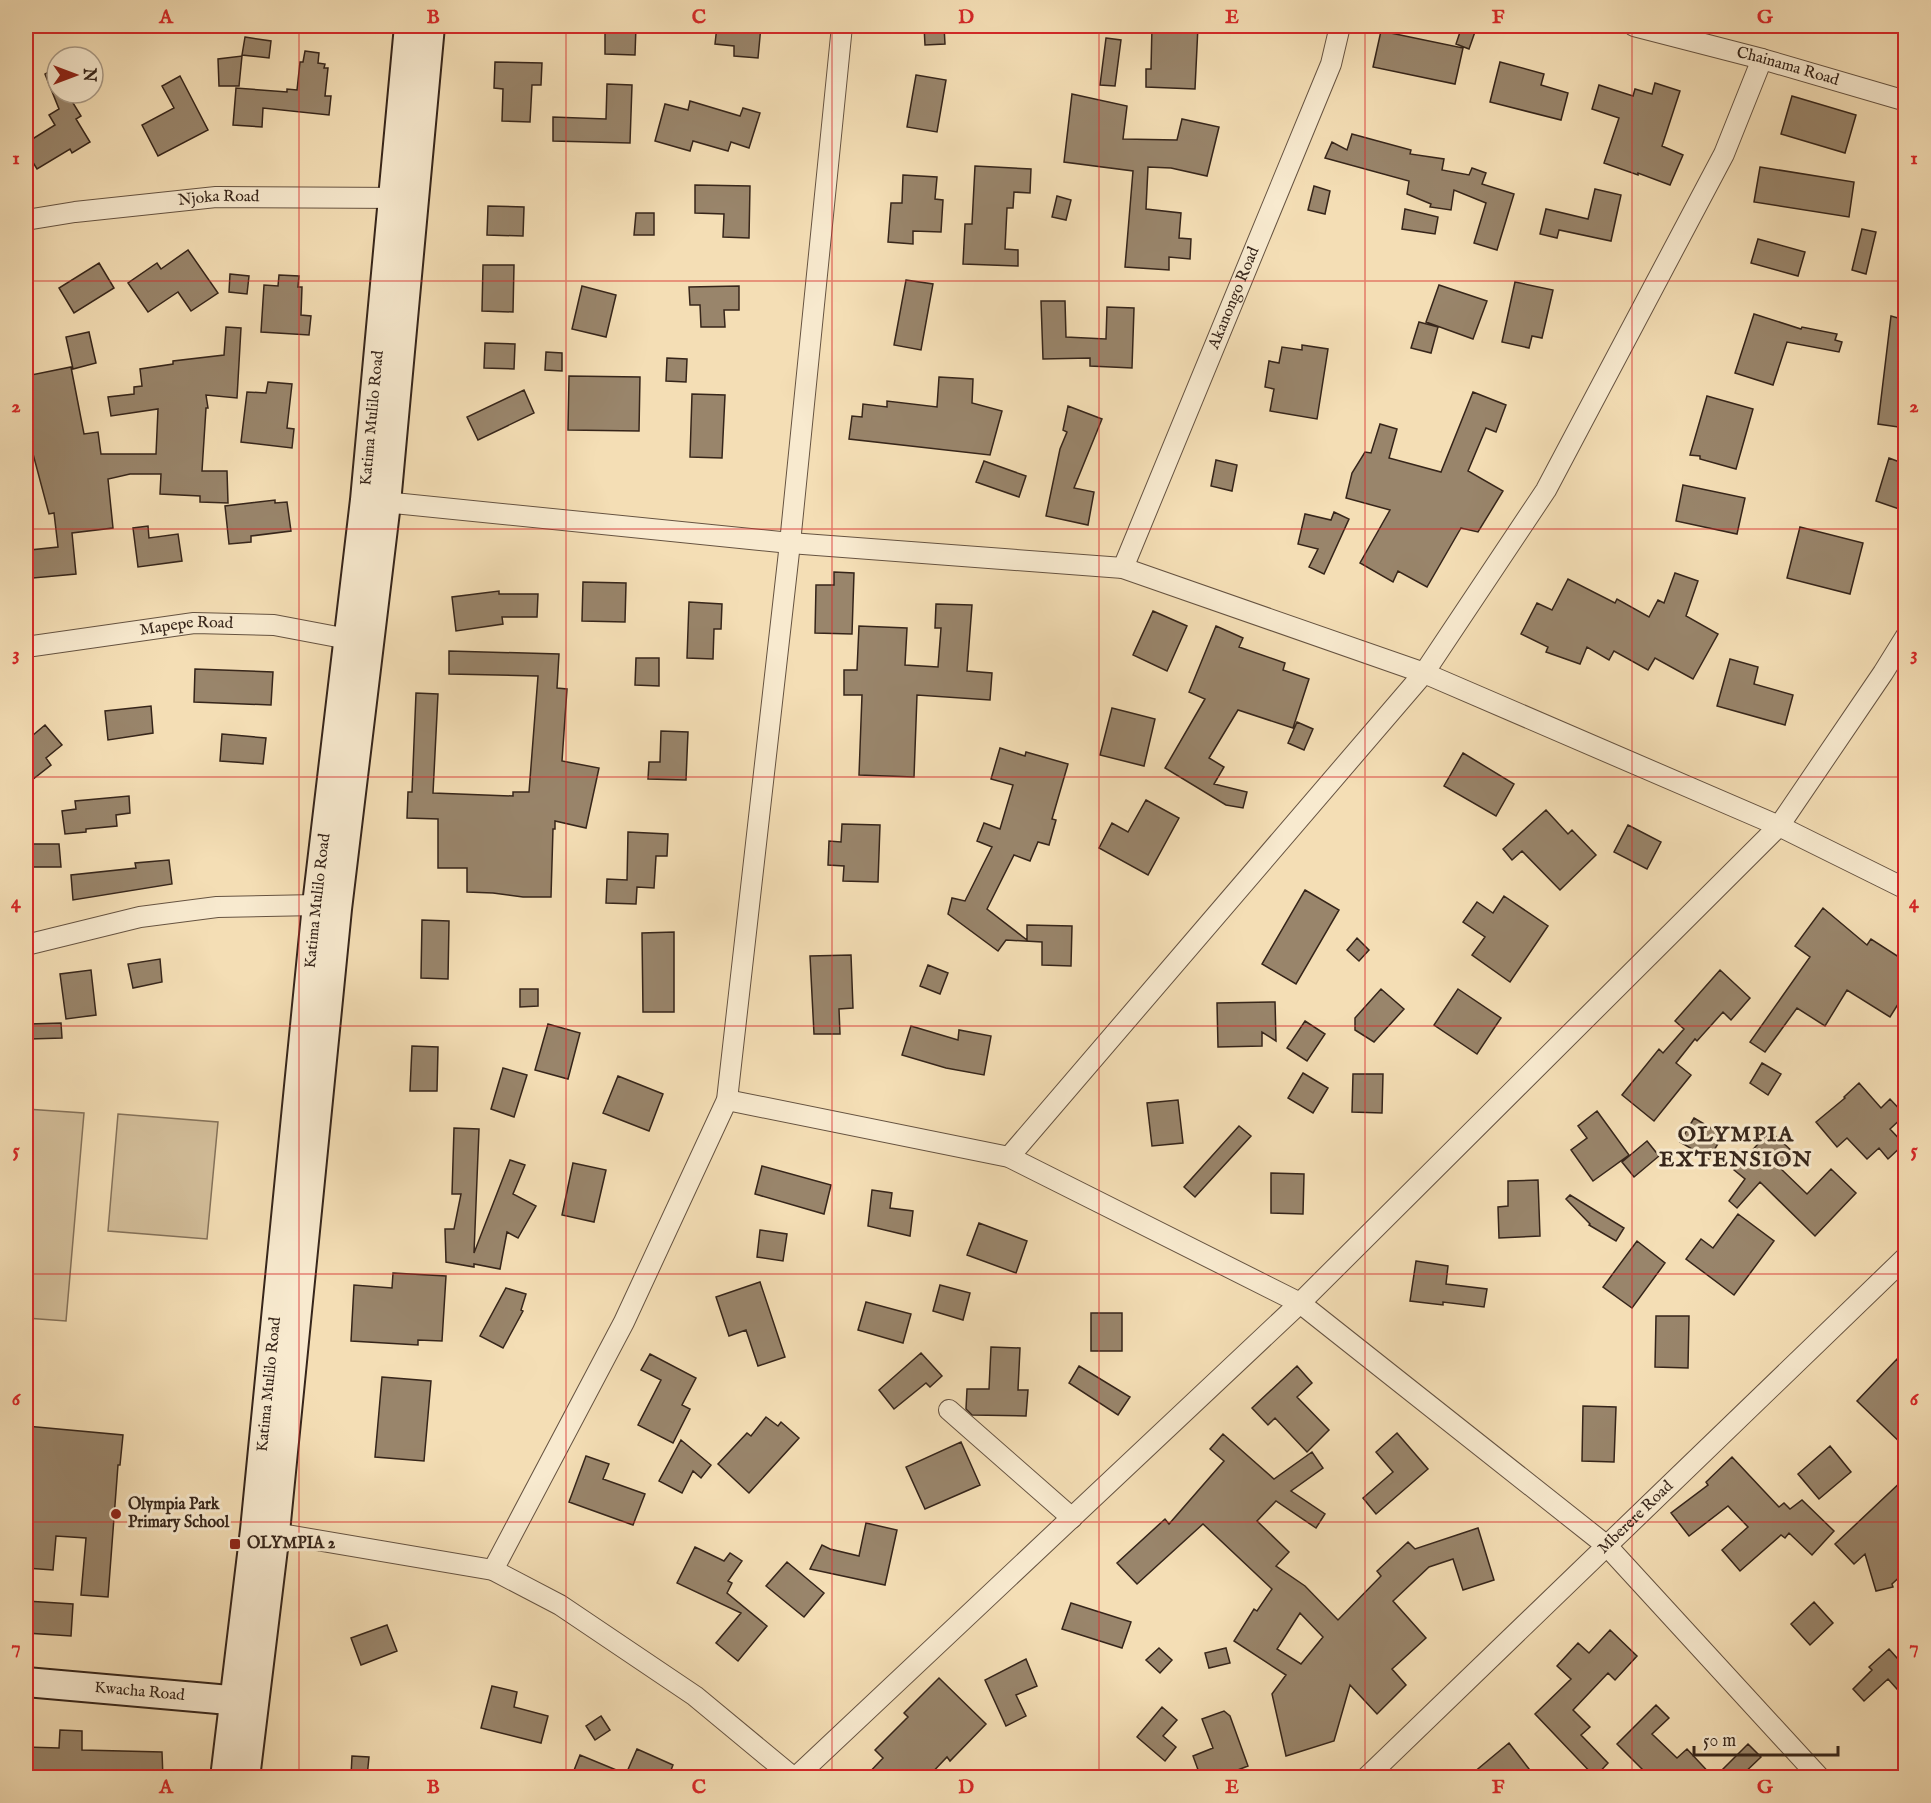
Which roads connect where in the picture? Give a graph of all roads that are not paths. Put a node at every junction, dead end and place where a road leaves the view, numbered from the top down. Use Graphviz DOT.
graph roads {
  1 [pos="409,26"];
  2 [pos="430,26"];
  3 [pos="842,26"];
  4 [pos="1340,26"];
  5 [pos="1634,26"];
  6 [pos="1762,59"];
  7 [pos="1905,101"];
  8 [pos="402,198"];
  9 [pos="26,220"];
  10 [pos="376,501"];
  11 [pos="790,543"];
  12 [pos="1124,568"];
  13 [pos="1905,636"];
  14 [pos="348,639"];
  15 [pos="26,647"];
  16 [pos="1424,673"];
  17 [pos="1779,826"];
  18 [pos="1905,889"];
  19 [pos="316,905"];
  20 [pos="26,945"];
  21 [pos="728,1100"];
  22 [pos="1010,1156"];
  23 [pos="1905,1257"];
  24 [pos="1300,1303"];
  25 [pos="949,1410"];
  26 [pos="1072,1518"];
  27 [pos="265,1531"];
  28 [pos="1607,1546"];
  29 [pos="493,1570"];
  30 [pos="26,1682"];
  31 [pos="244,1701"];
  32 [pos="225,1778"];
  33 [pos="245,1778"];
  34 [pos="795,1778"];
  35 [pos="1366,1778"];
  36 [pos="1820,1778"];
  1 -- 8 [label="main road, Katima Mulilo Road"];
  2 -- 8 [label="main road, Katima Mulilo Road"];
  3 -- 11 [label="street"];
  4 -- 12 [label="street, Akanongo Road"];
  5 -- 6 [label="street, Chainama Road"];
  6 -- 7 [label="street, Chainama Road"];
  6 -- 16 [label="street"];
  8 -- 9 [label="street, Njoka Road"];
  8 -- 10 [label="main road, Katima Mulilo Road"];
  10 -- 11 [label="street"];
  10 -- 14 [label="main road, Katima Mulilo Road"];
  10 -- 27 [label="main road, Katima Mulilo Road"];
  11 -- 12 [label="street"];
  11 -- 21 [label="street"];
  12 -- 16 [label="street"];
  13 -- 17 [label="street"];
  14 -- 15 [label="street, Mapepe Road"];
  14 -- 19 [label="main road, Katima Mulilo Road"];
  16 -- 17 [label="street"];
  16 -- 22 [label="street"];
  17 -- 18 [label="street"];
  17 -- 24 [label="street"];
  19 -- 20 [label="street"];
  19 -- 27 [label="main road, Katima Mulilo Road"];
  21 -- 22 [label="street"];
  21 -- 29 [label="street"];
  22 -- 24 [label="street"];
  23 -- 28 [label="street, Mberere Road"];
  24 -- 26 [label="street"];
  24 -- 28 [label="street"];
  25 -- 26 [label="street"];
  26 -- 34 [label="street"];
  27 -- 29 [label="street"];
  27 -- 31 [label="main road, Katima Mulilo Road"];
  28 -- 35 [label="street, Mberere Road"];
  28 -- 36 [label="street"];
  29 -- 34 [label="street"];
  30 -- 31 [label="main road, Kwacha Road"];
  31 -- 32 [label="main road, Katima Mulilo Road"];
  31 -- 33 [label="main road, Katima Mulilo Road"];
}
